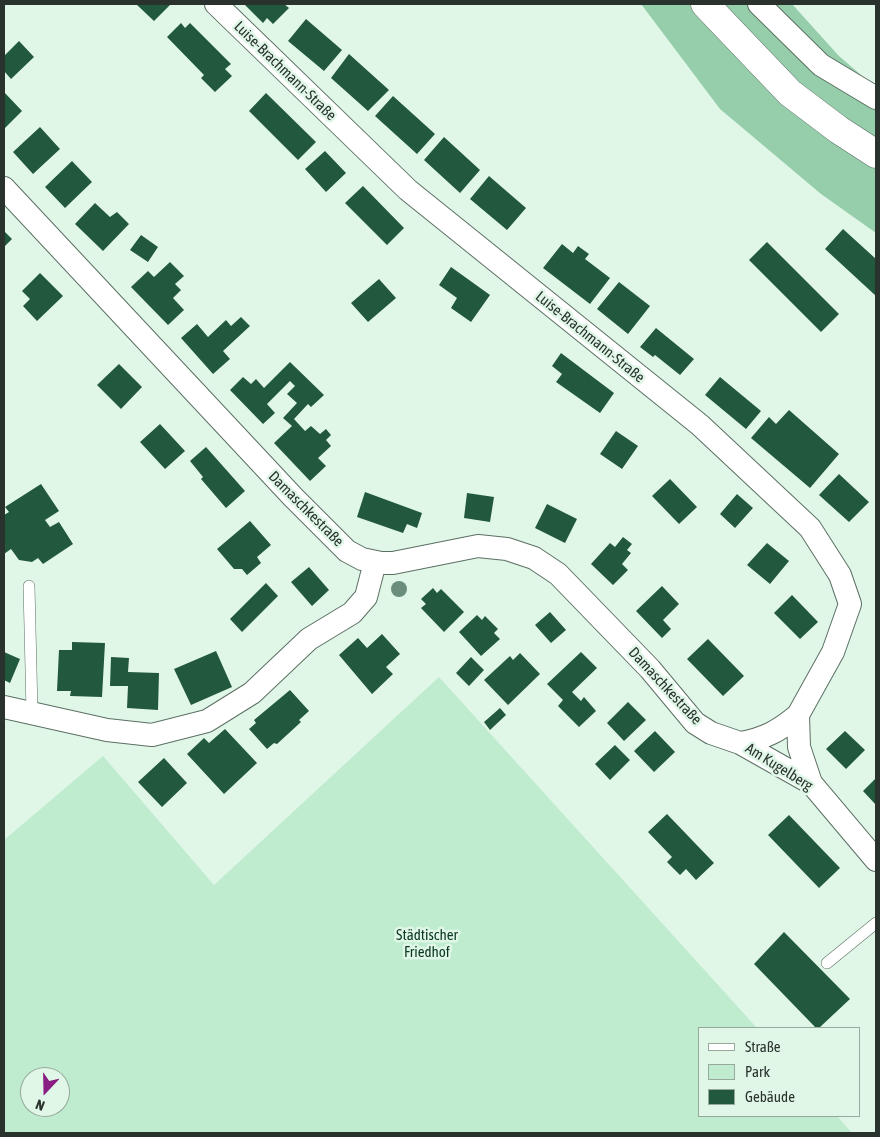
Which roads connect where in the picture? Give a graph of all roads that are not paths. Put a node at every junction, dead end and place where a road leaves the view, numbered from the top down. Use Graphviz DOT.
graph roads {
  1 [pos="216,4"];
  2 [pos="705,4"];
  3 [pos="759,4"];
  4 [pos="876,98"];
  5 [pos="876,154"];
  6 [pos="4,188"];
  7 [pos="375,562"];
  8 [pos="29,586"];
  9 [pos="4,707"];
  10 [pos="32,712"];
  11 [pos="798,715"];
  12 [pos="740,742"];
  13 [pos="811,783"];
  14 [pos="876,860"];
  15 [pos="876,923"];
  16 [pos="827,963"];
  1 -- 11 [label="street, Luise-Brachmann-Straße"];
  2 -- 5 [label="main road"];
  3 -- 4 [label="street"];
  6 -- 7 [label="street, Damaschkestraße"];
  7 -- 10 [label="street"];
  7 -- 12 [label="street, Damaschkestraße"];
  8 -- 10 [label="lane"];
  9 -- 10 [label="street"];
  11 -- 12 [label="street, Luise-Brachmann-Straße"];
  11 -- 13 [label="street"];
  12 -- 13 [label="street, Am Kugelberg"];
  13 -- 14 [label="street, Am Kugelberg"];
  15 -- 16 [label="lane"];
}
